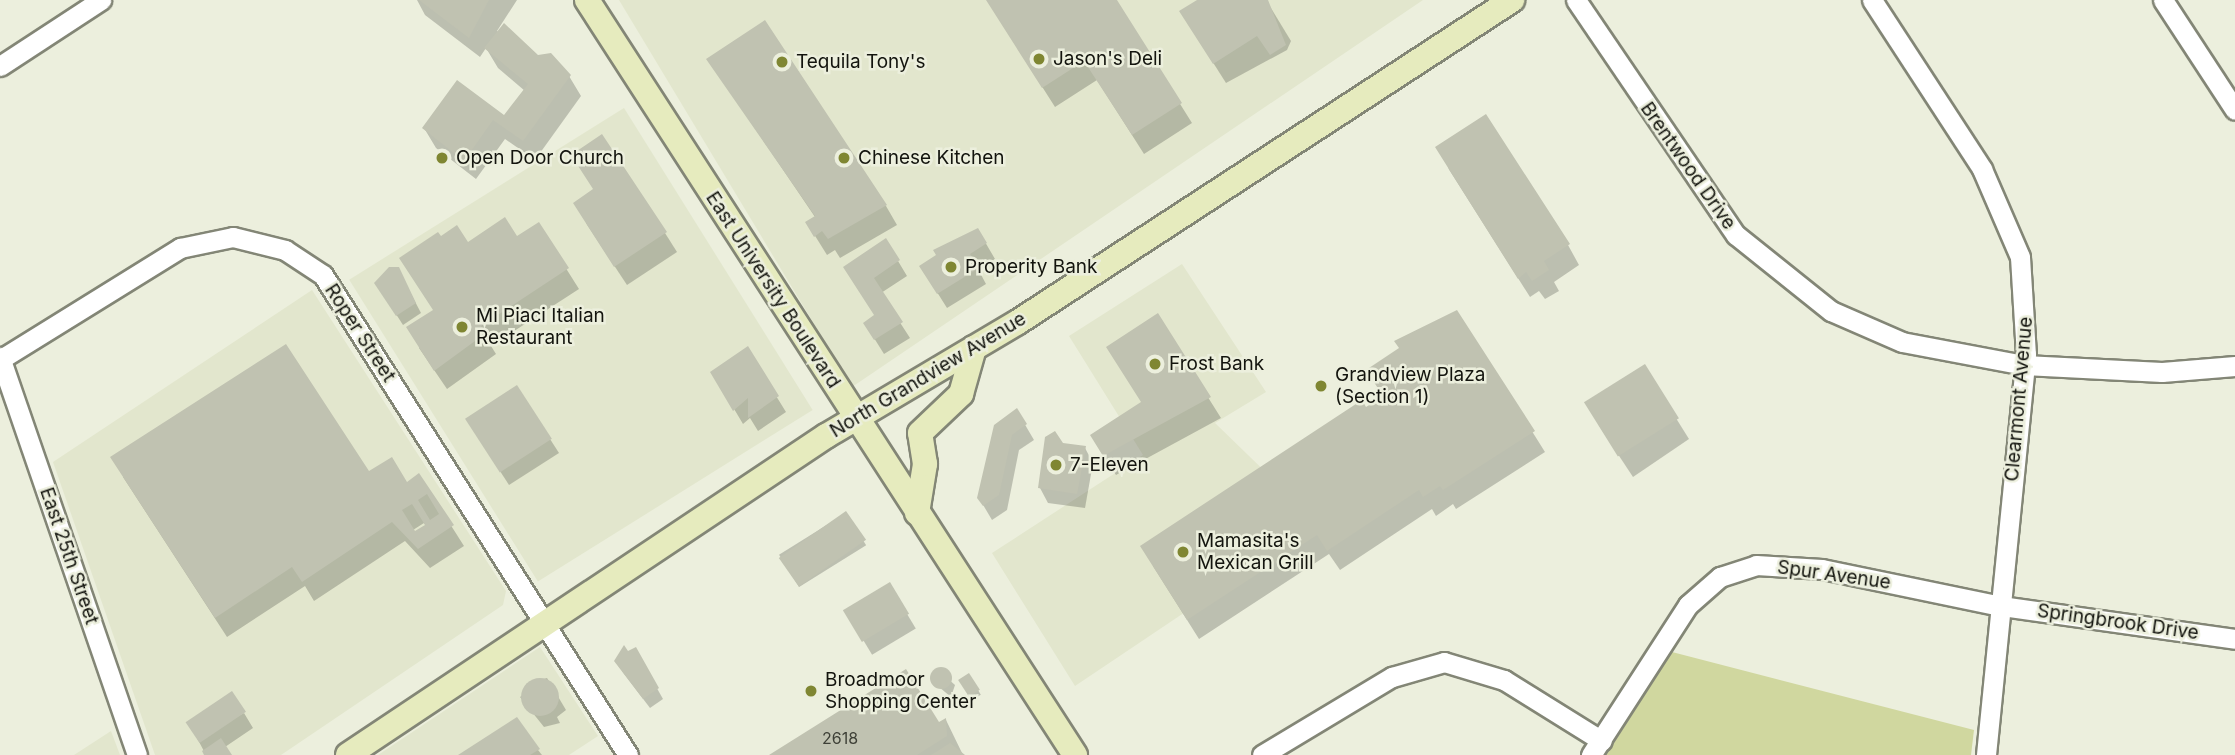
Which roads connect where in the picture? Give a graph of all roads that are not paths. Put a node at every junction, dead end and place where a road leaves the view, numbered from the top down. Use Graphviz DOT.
graph roads {
  1 [pos="101,0"];
  2 [pos="587,0"];
  3 [pos="1512,0"];
  4 [pos="1576,0"];
  5 [pos="1872,0"];
  6 [pos="2164,0"];
  7 [pos="0,66"];
  8 [pos="2235,110"];
  9 [pos="974,348"];
  10 [pos="0,358"];
  11 [pos="2024,365"];
  12 [pos="2235,366"];
  13 [pos="855,418"];
  14 [pos="917,513"];
  15 [pos="2001,606"];
  16 [pos="547,626"];
  17 [pos="2235,639"];
  18 [pos="1596,748"];
  19 [pos="137,755"];
  20 [pos="348,755"];
  21 [pos="628,755"];
  22 [pos="1075,755"];
  23 [pos="1262,755"];
  24 [pos="1986,755"];
  1 -- 7 [label="street"];
  2 -- 13 [label="main road, East University Boulevard"];
  3 -- 9 [label="main road, North Grandview Avenue"];
  4 -- 11 [label="street, Brentwood Drive"];
  5 -- 11 [label="street, Clearmont Avenue"];
  6 -- 8 [label="street"];
  9 -- 13 [label="main road, North Grandview Avenue"];
  9 -- 14 [label="main road"];
  10 -- 16 [label="street, Roper Street"];
  10 -- 19 [label="street, East 25th Street"];
  11 -- 12 [label="street, Brentwood Drive"];
  11 -- 15 [label="street, Clearmont Avenue"];
  13 -- 14 [label="main road, East University Boulevard"];
  13 -- 16 [label="main road, North Grandview Avenue"];
  14 -- 22 [label="main road, East University Boulevard"];
  15 -- 17 [label="street, Springbrook Drive"];
  15 -- 18 [label="street, Spur Avenue"];
  15 -- 24 [label="street, Clearmont Avenue"];
  16 -- 20 [label="main road, North Grandview Avenue"];
  16 -- 21 [label="street, Roper Street"];
  18 -- 23 [label="street"];
}
